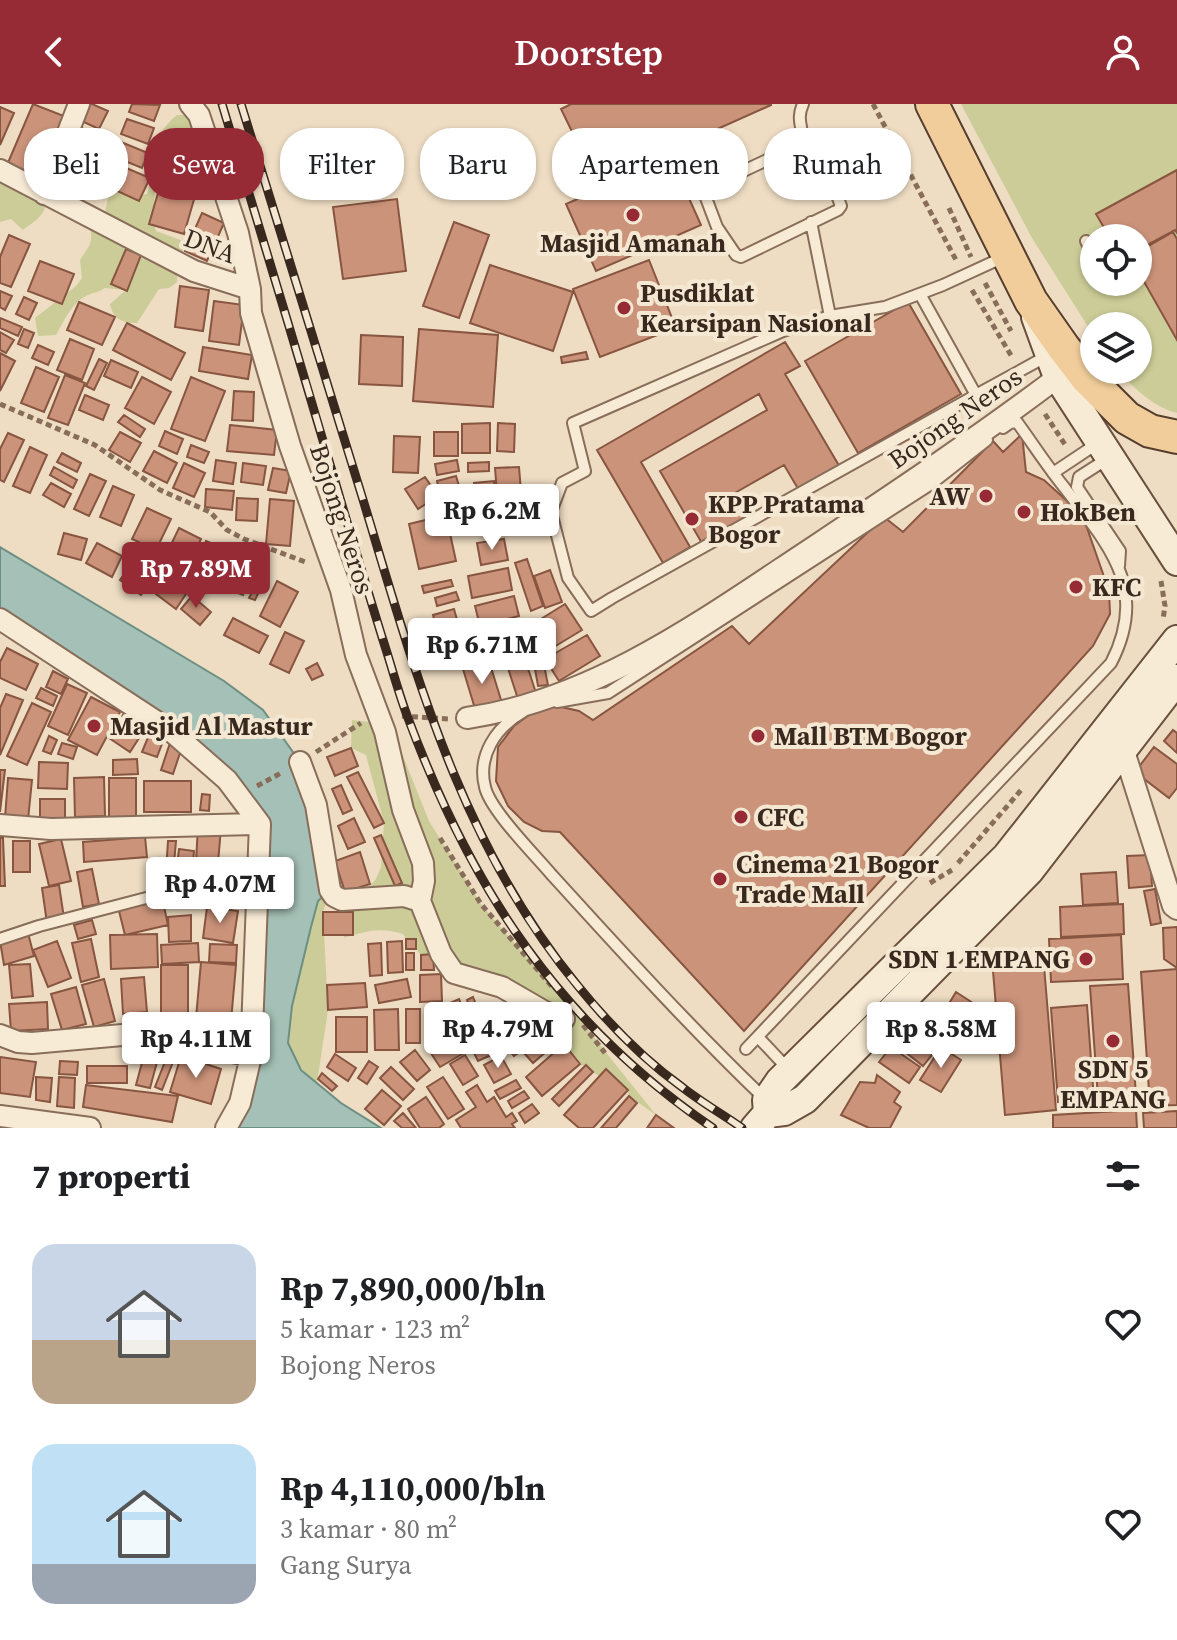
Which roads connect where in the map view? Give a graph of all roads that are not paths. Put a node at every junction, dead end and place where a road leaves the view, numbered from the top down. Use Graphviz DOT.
graph roads {
  1 [pos="79,104"];
  2 [pos="190,104"];
  3 [pos="803,104"];
  4 [pos="932,104"];
  5 [pos="70,128"];
  6 [pos="801,128"];
  7 [pos="764,161"];
  8 [pos="0,170"];
  9 [pos="24,183"];
  10 [pos="55,200"];
  11 [pos="840,200"];
  12 [pos="811,222"];
  13 [pos="1007,256"];
  14 [pos="250,289"];
  15 [pos="920,294"];
  16 [pos="1031,301"];
  17 [pos="830,316"];
  18 [pos="1053,367"];
  19 [pos="976,395"];
  20 [pos="1177,437"];
  21 [pos="1105,449"];
  22 [pos="1053,473"];
  23 [pos="1135,492"];
  24 [pos="1177,526"];
  25 [pos="1177,561"];
  26 [pos="1118,568"];
  27 [pos="0,619"];
  28 [pos="1177,640"];
  29 [pos="1177,679"];
  30 [pos="467,718"];
  31 [pos="1123,748"];
  32 [pos="300,762"];
  33 [pos="260,824"];
  34 [pos="0,825"];
  35 [pos="259,888"];
  36 [pos="420,901"];
  37 [pos="1177,909"];
  38 [pos="0,939"];
  39 [pos="570,1017"];
  40 [pos="0,1035"];
  41 [pos="758,1037"];
  42 [pos="746,1049"];
  43 [pos="251,1056"];
  44 [pos="790,1071"];
  45 [pos="769,1113"];
  46 [pos="0,1116"];
  47 [pos="90,1128"];
  48 [pos="226,1128"];
  1 -- 5 [label="street"];
  2 -- 14 [label="street, Bojong Neros"];
  3 -- 6 [label="lane"];
  4 -- 13 [label="main road"];
  7 -- 12 [label="lane"];
  8 -- 9 [label="street, DNA"];
  10 -- 14 [label="street, DNA"];
  11 -- 12 [label="lane"];
  12 -- 17 [label="lane"];
  13 -- 15 [label="lane"];
  13 -- 16 [label="main road"];
  14 -- 36 [label="street, Bojong Neros"];
  15 -- 17 [label="lane"];
  15 -- 19 [label="lane"];
  16 -- 18 [label="main road"];
  16 -- 20 [label="main road"];
  17 -- 19 [label="lane"];
  18 -- 19 [label="lane"];
  18 -- 21 [label="main road"];
  18 -- 30 [label="street, Bojong Neros"];
  21 -- 22 [label="lane"];
  21 -- 23 [label="main road"];
  21 -- 26 [label="lane"];
  22 -- 26 [label="lane"];
  22 -- 45 [label="lane"];
  23 -- 24 [label="main road"];
  23 -- 25 [label="main road"];
  26 -- 41 [label="lane"];
  27 -- 33 [label="street"];
  28 -- 44 [label="main road"];
  29 -- 31 [label="main road"];
  31 -- 37 [label="street"];
  31 -- 45 [label="main road"];
  32 -- 36 [label="street"];
  33 -- 34 [label="street"];
  33 -- 35 [label="street"];
  35 -- 38 [label="lane"];
  35 -- 43 [label="street"];
  36 -- 39 [label="street"];
  40 -- 43 [label="street"];
  41 -- 42 [label="lane"];
  41 -- 44 [label="lane"];
  43 -- 48 [label="street"];
  44 -- 45 [label="main road"];
  46 -- 47 [label="street"];
}
